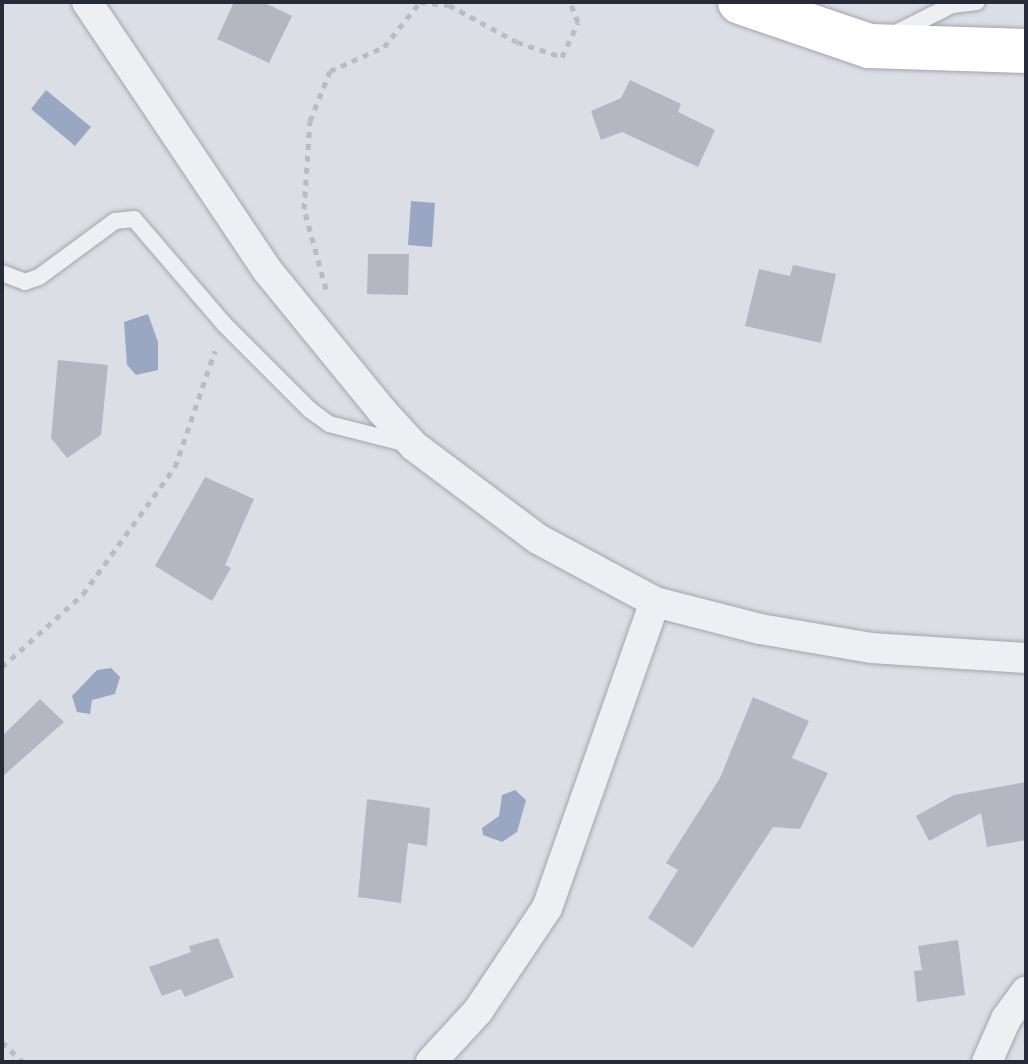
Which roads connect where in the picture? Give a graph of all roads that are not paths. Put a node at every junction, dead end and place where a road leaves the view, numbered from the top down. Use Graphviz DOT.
graph roads {
  1 [pos="87,2"];
  2 [pos="740,2"];
  3 [pos="977,2"];
  4 [pos="869,46"];
  5 [pos="1026,51"];
  6 [pos="2,273"];
  7 [pos="414,446"];
  8 [pos="655,602"];
  9 [pos="1026,658"];
  10 [pos="1026,991"];
  11 [pos="431,1062"];
  12 [pos="987,1062"];
  1 -- 7 [label="street"];
  2 -- 4 [label="street"];
  3 -- 4 [label="lane"];
  4 -- 5 [label="street"];
  6 -- 7 [label="lane"];
  7 -- 8 [label="street"];
  8 -- 9 [label="street"];
  8 -- 11 [label="street"];
  10 -- 12 [label="street"];
}
